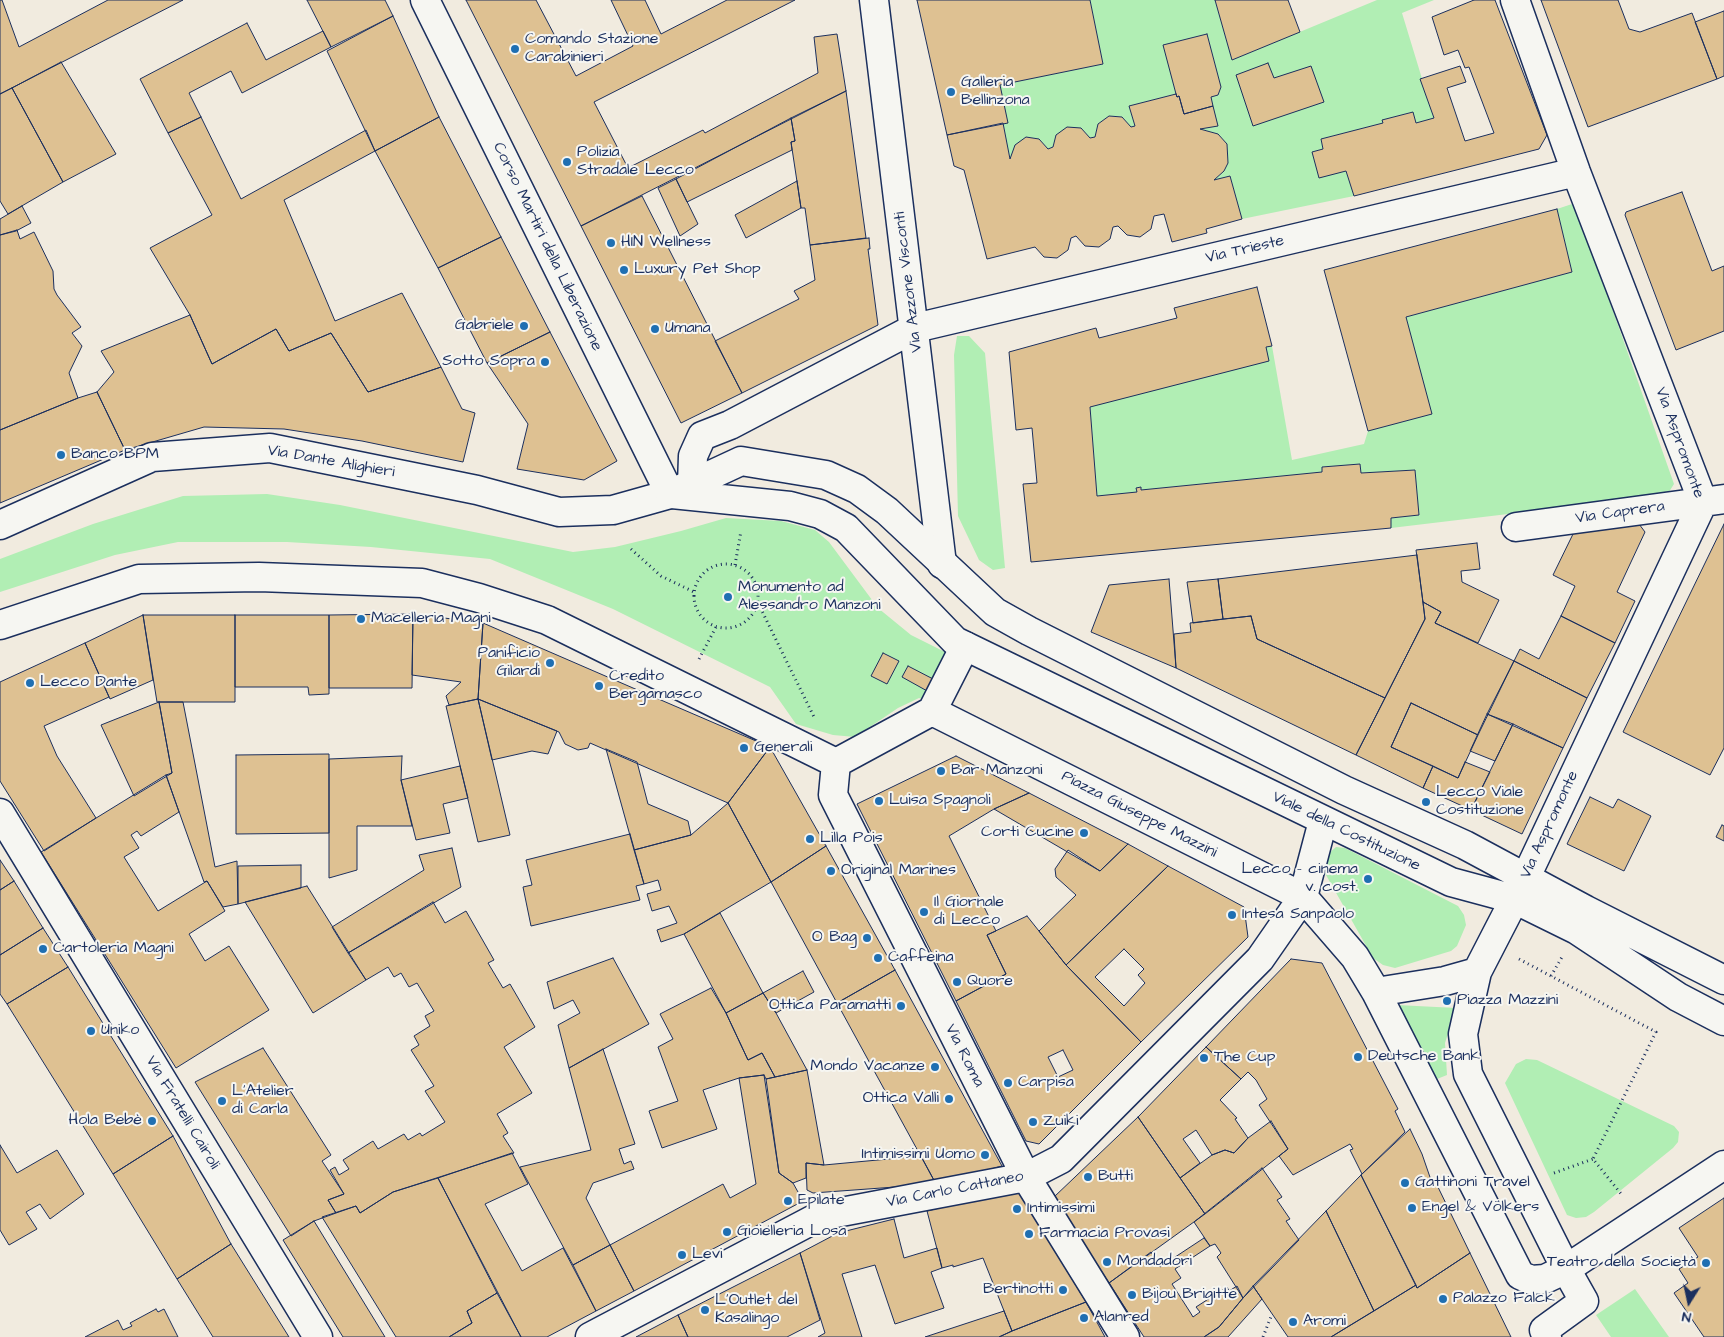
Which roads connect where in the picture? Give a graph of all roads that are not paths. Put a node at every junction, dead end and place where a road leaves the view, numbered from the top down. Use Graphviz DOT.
graph roads {
  1 [pos="424,0"];
  2 [pos="874,0"];
  3 [pos="1515,0"];
  4 [pos="1576,172"];
  5 [pos="915,328"];
  6 [pos="681,489"];
  7 [pos="1713,501"];
  8 [pos="0,525"];
  9 [pos="1516,527"];
  10 [pos="942,564"];
  11 [pos="0,625"];
  12 [pos="965,646"];
  13 [pos="932,711"];
  14 [pos="836,763"];
  15 [pos="0,813"];
  16 [pos="1323,821"];
  17 [pos="1520,888"];
  18 [pos="1303,897"];
  19 [pos="1477,972"];
  20 [pos="1724,980"];
  21 [pos="1376,992"];
  22 [pos="1724,1020"];
  23 [pos="1724,1165"];
  24 [pos="1026,1177"];
  25 [pos="1566,1269"];
  26 [pos="318,1337"];
  27 [pos="590,1337"];
  28 [pos="1125,1337"];
  29 [pos="1548,1337"];
  1 -- 6 [label="street, Corso Martiri della Liberazione"];
  2 -- 5 [label="street, Via Azzone Visconti"];
  3 -- 4 [label="street, Via Aspromonte"];
  4 -- 5 [label="street, Via Trieste"];
  4 -- 7 [label="street, Via Aspromonte"];
  5 -- 6 [label="street, Via Trieste"];
  5 -- 10 [label="street, Via Azzone Visconti"];
  6 -- 8 [label="street, Via Dante Alighieri"];
  6 -- 10 [label="street, Viale della Costituzione"];
  6 -- 12 [label="street, Viale della Costituzione"];
  7 -- 9 [label="street, Via Caprera"];
  7 -- 17 [label="street, Via Aspromonte"];
  10 -- 17 [label="street, Viale della Costituzione"];
  11 -- 14 [label="street"];
  12 -- 13 [label="street"];
  12 -- 16 [label="street, Viale della Costituzione"];
  13 -- 14 [label="street"];
  13 -- 18 [label="street, Piazza Giuseppe Mazzini"];
  14 -- 24 [label="street, Via Roma"];
  15 -- 26 [label="street, Via Fratelli Cairoli"];
  16 -- 17 [label="street, Viale della Costituzione"];
  16 -- 18 [label="street, Via Carlo Cattaneo"];
  17 -- 19 [label="street"];
  17 -- 20 [label="street, Viale della Costituzione"];
  17 -- 22 [label="street, Viale della Costituzione"];
  18 -- 21 [label="street, Piazza Giuseppe Mazzini"];
  18 -- 24 [label="street, Via Carlo Cattaneo"];
  19 -- 21 [label="street"];
  19 -- 25 [label="street"];
  21 -- 25 [label="street, Piazza Giuseppe Mazzini"];
  23 -- 25 [label="street, Piazza Giuseppe Mazzini"];
  24 -- 27 [label="street, Via Carlo Cattaneo"];
  24 -- 28 [label="street, Via Roma"];
  25 -- 29 [label="street"];
}
